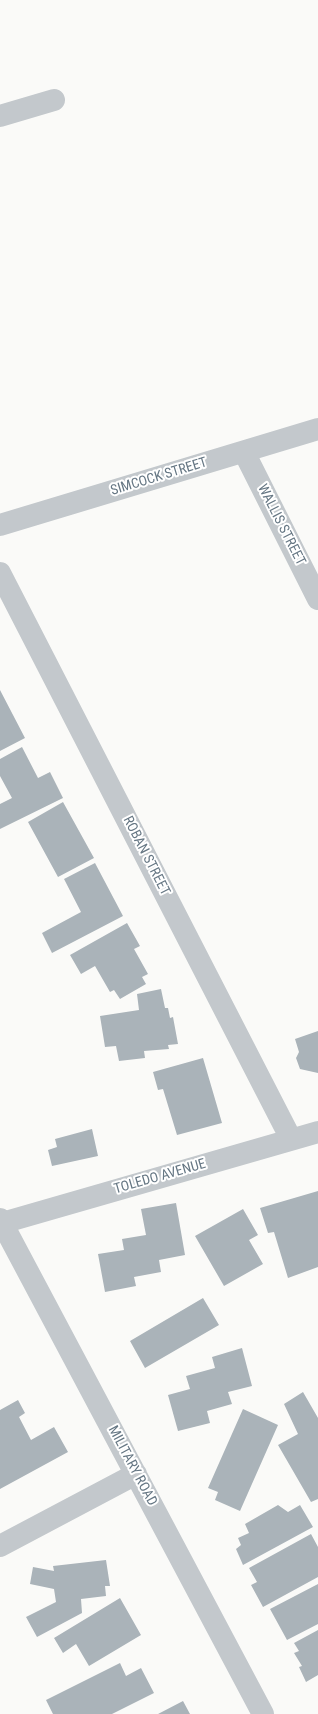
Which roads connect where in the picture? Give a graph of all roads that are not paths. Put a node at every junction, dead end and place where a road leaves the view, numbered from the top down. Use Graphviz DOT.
graph roads {
  1 [pos="54,100"];
  2 [pos="0,116"];
  3 [pos="318,429"];
  4 [pos="244,452"];
  5 [pos="0,525"];
  6 [pos="0,574"];
  7 [pos="318,599"];
  8 [pos="318,1132"];
  9 [pos="291,1139"];
  10 [pos="1,1221"];
  11 [pos="136,1474"];
  12 [pos="0,1546"];
  13 [pos="263,1714"];
  1 -- 2 [label="street"];
  3 -- 4 [label="street, SIMCOCK STREET"];
  4 -- 5 [label="street, SIMCOCK STREET"];
  4 -- 7 [label="street, WALLIS STREET"];
  6 -- 9 [label="street, ROBAN STREET"];
  8 -- 9 [label="street, TOLEDO AVENUE"];
  9 -- 10 [label="street, TOLEDO AVENUE"];
  10 -- 11 [label="street, MILITARY ROAD"];
  11 -- 12 [label="street"];
  11 -- 13 [label="street, MILITARY ROAD"];
}
